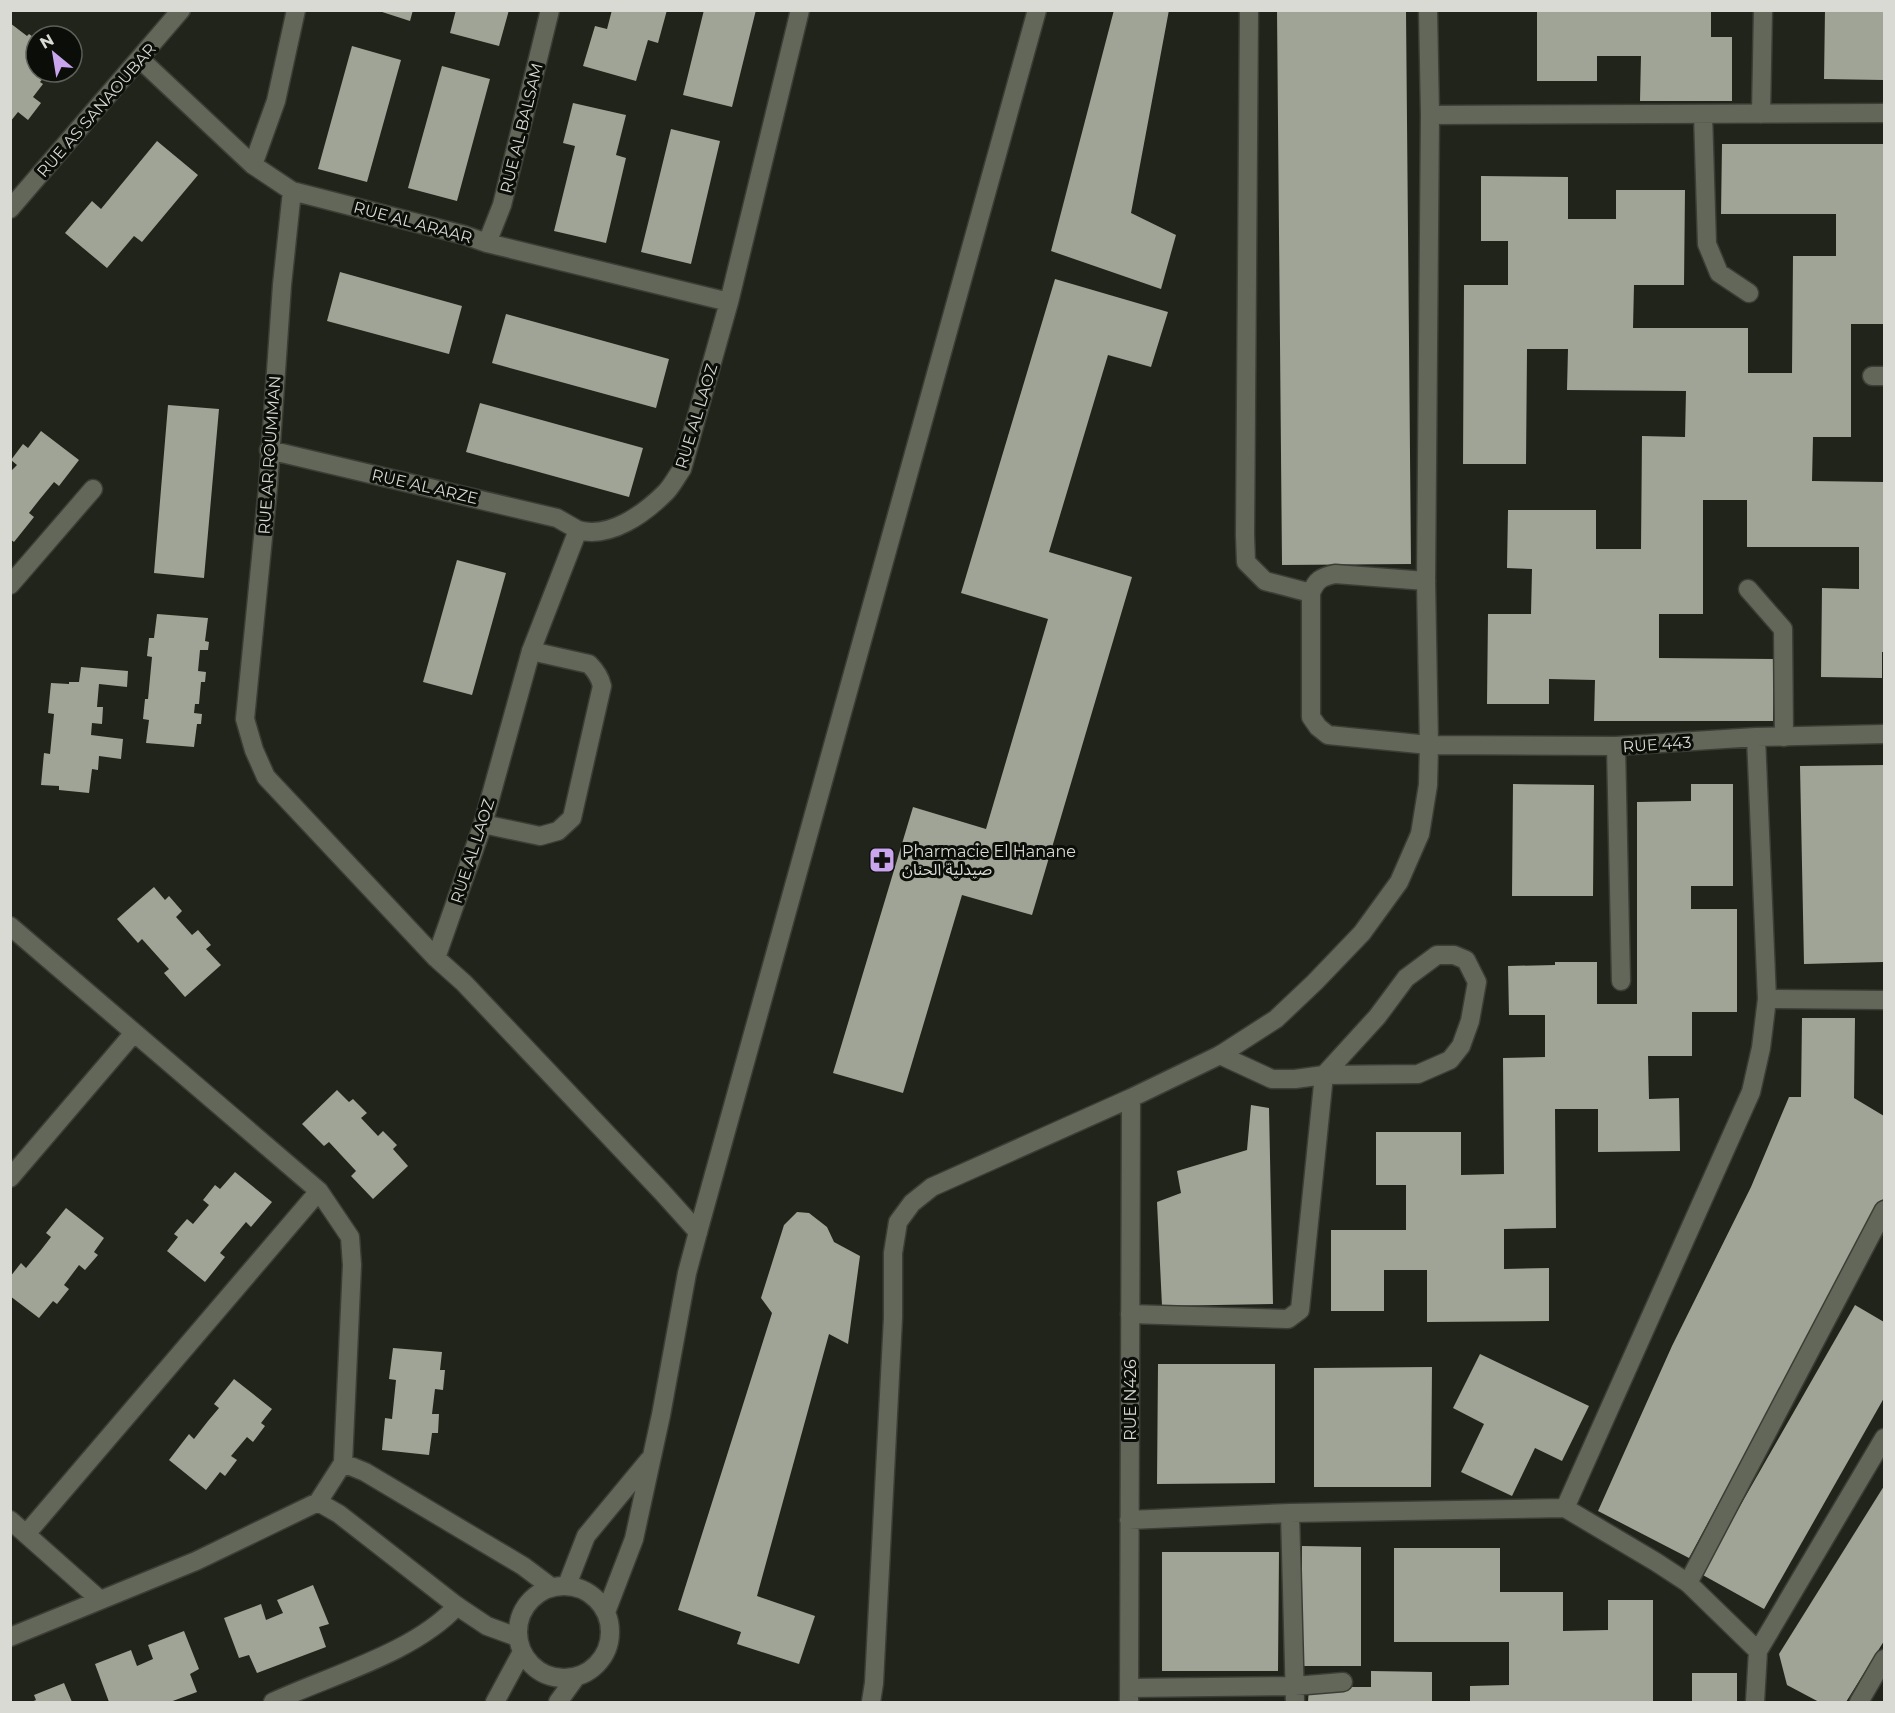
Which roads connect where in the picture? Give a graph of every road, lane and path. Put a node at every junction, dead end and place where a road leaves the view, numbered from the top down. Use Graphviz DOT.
graph roads {
  1 [pos="181,10"];
  2 [pos="296,10"];
  3 [pos="550,10"];
  4 [pos="800,10"];
  5 [pos="1037,10"];
  6 [pos="1249,10"];
  7 [pos="1428,10"];
  8 [pos="1764,10"];
  9 [pos="140,59"];
  10 [pos="1884,113"];
  11 [pos="1703,114"];
  12 [pos="1761,114"];
  13 [pos="1430,115"];
  14 [pos="253,165"];
  15 [pos="292,191"];
  16 [pos="10,209"];
  17 [pos="487,243"];
  18 [pos="1749,292"];
  19 [pos="729,302"];
  20 [pos="269,450"];
  21 [pos="93,489"];
  22 [pos="578,530"];
  23 [pos="1426,581"];
  24 [pos="10,585"];
  25 [pos="1748,589"];
  26 [pos="1311,593"];
  27 [pos="531,651"];
  28 [pos="1884,734"];
  29 [pos="1756,737"];
  30 [pos="1784,737"];
  31 [pos="1429,745"];
  32 [pos="1616,746"];
  33 [pos="483,824"];
  34 [pos="10,926"];
  35 [pos="436,958"];
  36 [pos="1621,981"];
  37 [pos="1767,999"];
  38 [pos="1884,1000"];
  39 [pos="133,1034"];
  40 [pos="1220,1055"];
  41 [pos="1324,1075"];
  42 [pos="1131,1098"];
  43 [pos="10,1178"];
  44 [pos="319,1191"];
  45 [pos="1884,1210"];
  46 [pos="698,1232"];
  47 [pos="1130,1314"];
  48 [pos="1884,1438"];
  49 [pos="651,1459"];
  50 [pos="343,1463"];
  51 [pos="318,1502"];
  52 [pos="1565,1508"];
  53 [pos="1290,1513"];
  54 [pos="10,1520"];
  55 [pos="1129,1520"];
  56 [pos="27,1533"];
  57 [pos="1688,1583"];
  58 [pos="559,1586"];
  59 [pos="99,1599"];
  60 [pos="457,1606"];
  61 [pos="606,1612"];
  62 [pos="10,1637"];
  63 [pos="519,1644"];
  64 [pos="1758,1651"];
  65 [pos="1884,1659"];
  66 [pos="576,1677"];
  67 [pos="1343,1682"];
  68 [pos="1295,1694"];
  69 [pos="1129,1695"];
  70 [pos="273,1702"];
  71 [pos="495,1702"];
  72 [pos="558,1702"];
  73 [pos="871,1702"];
  74 [pos="1755,1702"];
  75 [pos="1859,1702"];
  1 -- 9 [label="street, RUE AS SANAOUBAR"];
  2 -- 14 [label="street"];
  3 -- 17 [label="street, RUE AL BALSAM"];
  4 -- 19 [label="street, RUE AL LAOZ"];
  5 -- 46 [label="street"];
  6 -- 26 [label="street"];
  7 -- 13 [label="street"];
  8 -- 12 [label="street"];
  9 -- 14 [label="street, RUE AL ARAAR"];
  9 -- 16 [label="street, RUE AS SANAOUBAR"];
  10 -- 12 [label="street"];
  11 -- 12 [label="street"];
  11 -- 13 [label="street"];
  11 -- 18 [label="street"];
  13 -- 23 [label="street"];
  14 -- 15 [label="street, RUE AL ARAAR"];
  15 -- 17 [label="street, RUE AL ARAAR"];
  15 -- 20 [label="street, RUE AR ROUMMAN"];
  17 -- 19 [label="street, RUE AL ARAAR"];
  19 -- 22 [label="street, RUE AL LAOZ"];
  20 -- 22 [label="street, RUE AL ARZE"];
  20 -- 35 [label="street, RUE AR ROUMMAN"];
  21 -- 24 [label="street"];
  22 -- 27 [label="street, RUE AL LAOZ"];
  23 -- 26 [label="street"];
  23 -- 31 [label="street"];
  25 -- 30 [label="street"];
  26 -- 31 [label="street, RUE 443"];
  27 -- 33 [label="street, RUE AL LAOZ"];
  27 -- 33 [label="street"];
  28 -- 30 [label="street, RUE 443"];
  29 -- 30 [label="street, RUE 443"];
  29 -- 32 [label="street, RUE 443"];
  29 -- 37 [label="street"];
  31 -- 32 [label="street, RUE 443"];
  31 -- 40 [label="street"];
  32 -- 36 [label="street"];
  33 -- 35 [label="street, RUE AL LAOZ"];
  34 -- 39 [label="street"];
  35 -- 46 [label="street"];
  37 -- 38 [label="street"];
  37 -- 52 [label="street"];
  39 -- 43 [label="street"];
  39 -- 44 [label="street"];
  40 -- 41 [label="street"];
  40 -- 42 [label="street"];
  41 -- 41 [label="street"];
  41 -- 47 [label="street"];
  42 -- 47 [label="street, RUE N426"];
  42 -- 73 [label="street"];
  44 -- 50 [label="street"];
  44 -- 56 [label="street"];
  45 -- 57 [label="street"];
  46 -- 49 [label="street"];
  47 -- 55 [label="street, RUE N426"];
  48 -- 64 [label="street"];
  49 -- 58 [label="street"];
  49 -- 61 [label="street"];
  50 -- 51 [label="street"];
  50 -- 58 [label="street"];
  51 -- 59 [label="street"];
  51 -- 60 [label="street"];
  52 -- 53 [label="street"];
  52 -- 57 [label="street"];
  53 -- 55 [label="street"];
  53 -- 68 [label="street"];
  54 -- 56 [label="street"];
  55 -- 69 [label="street, RUE N426"];
  56 -- 59 [label="street"];
  57 -- 64 [label="street"];
  58 -- 61 [label="street"];
  58 -- 63 [label="street"];
  59 -- 62 [label="street"];
  60 -- 63 [label="street"];
  60 -- 70 [label="street"];
  61 -- 66 [label="street"];
  63 -- 66 [label="street"];
  63 -- 71 [label="street"];
  64 -- 74 [label="street"];
  65 -- 75 [label="street"];
  66 -- 72 [label="street"];
  67 -- 68 [label="street"];
  68 -- 69 [label="street"];
}
